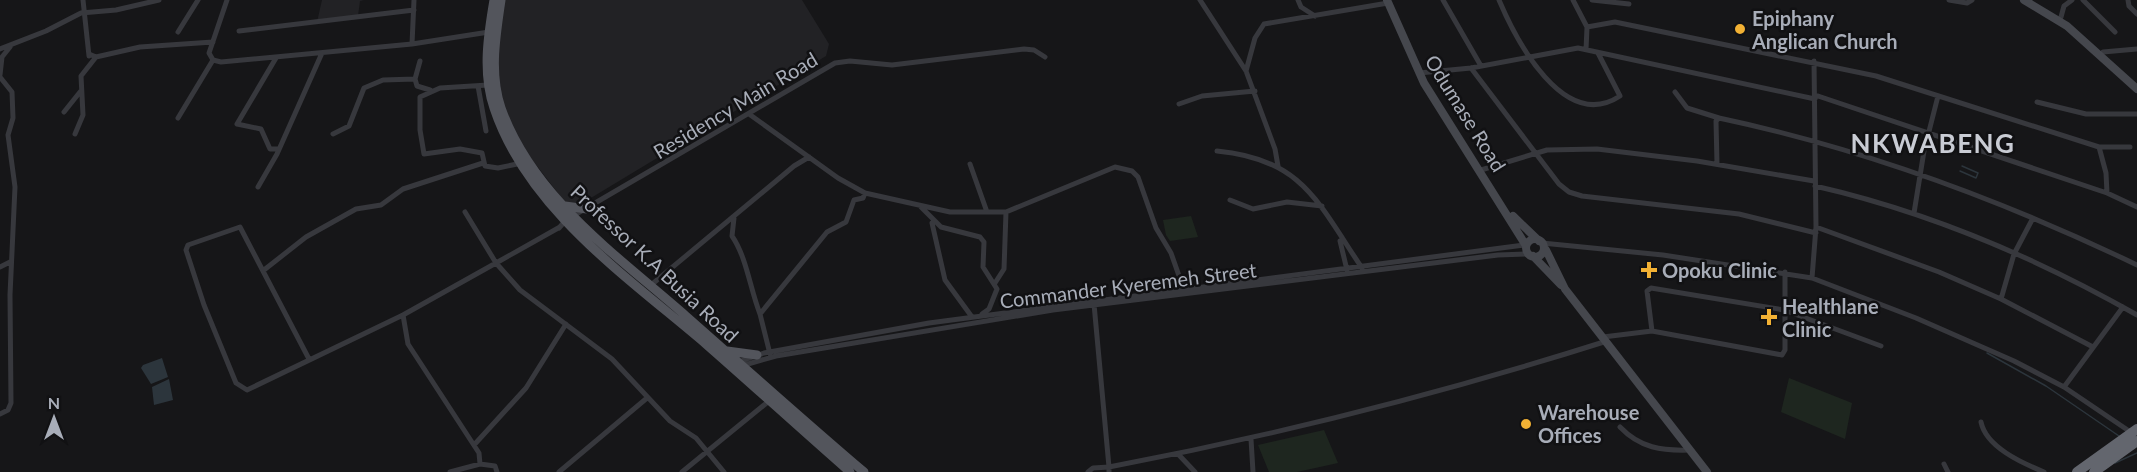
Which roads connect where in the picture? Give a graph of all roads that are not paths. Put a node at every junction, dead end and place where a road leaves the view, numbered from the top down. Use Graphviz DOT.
graph roads {
  1 [pos="83,0"];
  2 [pos="159,0"];
  3 [pos="198,0"];
  4 [pos="227,0"];
  5 [pos="414,0"];
  6 [pos="494,0"];
  7 [pos="501,0"];
  8 [pos="1200,0"];
  9 [pos="1298,0"];
  10 [pos="1443,0"];
  11 [pos="1499,0"];
  12 [pos="1573,0"];
  13 [pos="1592,0"];
  14 [pos="1949,0"];
  15 [pos="1972,0"];
  16 [pos="2024,0"];
  17 [pos="2032,0"];
  18 [pos="2072,0"];
  19 [pos="2083,0"];
  20 [pos="2128,0"];
  21 [pos="1387,2"];
  22 [pos="1629,4"];
  23 [pos="414,10"];
  24 [pos="81,14"];
  25 [pos="2137,14"];
  26 [pos="1315,16"];
  27 [pos="2061,17"];
  28 [pos="1587,27"];
  29 [pos="239,31"];
  30 [pos="178,32"];
  31 [pos="489,32"];
  32 [pos="2115,32"];
  33 [pos="213,42"];
  34 [pos="412,44"];
  35 [pos="10,46"];
  36 [pos="0,49"];
  37 [pos="2137,49"];
  38 [pos="1586,50"];
  39 [pos="2103,52"];
  40 [pos="322,53"];
  41 [pos="1598,53"];
  42 [pos="89,54"];
  43 [pos="1,56"];
  44 [pos="1530,56"];
  45 [pos="96,57"];
  46 [pos="1045,57"];
  47 [pos="276,58"];
  48 [pos="213,60"];
  49 [pos="420,61"];
  50 [pos="1814,61"];
  51 [pos="87,64"];
  52 [pos="1481,66"];
  53 [pos="1471,68"];
  54 [pos="1246,71"];
  55 [pos="1419,73"];
  56 [pos="0,76"];
  57 [pos="415,79"];
  58 [pos="2137,83"];
  59 [pos="483,86"];
  60 [pos="2137,89"];
  61 [pos="431,90"];
  62 [pos="1255,91"];
  63 [pos="80,92"];
  64 [pos="1675,92"];
  65 [pos="1938,96"];
  66 [pos="1815,97"];
  67 [pos="2037,102"];
  68 [pos="1179,104"];
  69 [pos="64,112"];
  70 [pos="749,114"];
  71 [pos="2137,114"];
  72 [pos="178,118"];
  73 [pos="1719,118"];
  74 [pos="486,131"];
  75 [pos="1930,133"];
  76 [pos="75,134"];
  77 [pos="333,134"];
  78 [pos="1816,141"];
  79 [pos="2099,147"];
  80 [pos="2130,147"];
  81 [pos="279,149"];
  82 [pos="1217,151"];
  83 [pos="1535,153"];
  84 [pos="809,157"];
  85 [pos="523,159"];
  86 [pos="483,163"];
  87 [pos="970,164"];
  88 [pos="1717,164"];
  89 [pos="1278,166"];
  90 [pos="1481,170"];
  91 [pos="1920,171"];
  92 [pos="1814,184"];
  93 [pos="258,187"];
  94 [pos="865,193"];
  95 [pos="2107,193"];
  96 [pos="1230,200"];
  97 [pos="562,205"];
  98 [pos="1322,206"];
  99 [pos="921,207"];
  100 [pos="2137,207"];
  101 [pos="589,209"];
  102 [pos="1506,209"];
  103 [pos="465,212"];
  104 [pos="987,212"];
  105 [pos="1006,212"];
  106 [pos="1914,213"];
  107 [pos="734,218"];
  108 [pos="2033,218"];
  109 [pos="569,221"];
  110 [pos="932,223"];
  111 [pos="1816,230"];
  112 [pos="589,232"];
  113 [pos="1340,237"];
  114 [pos="1524,244"];
  115 [pos="1543,246"];
  116 [pos="2014,254"];
  117 [pos="1531,255"];
  118 [pos="10,262"];
  119 [pos="496,263"];
  120 [pos="2137,265"];
  121 [pos="1361,266"];
  122 [pos="0,267"];
  123 [pos="264,270"];
  124 [pos="1347,271"];
  125 [pos="1364,272"];
  126 [pos="1785,272"];
  127 [pos="1812,278"];
  128 [pos="995,284"];
  129 [pos="651,285"];
  130 [pos="1565,289"];
  131 [pos="1184,291"];
  132 [pos="2001,299"];
  133 [pos="1094,302"];
  134 [pos="2137,306"];
  135 [pos="2124,307"];
  136 [pos="1784,310"];
  137 [pos="760,314"];
  138 [pos="2135,314"];
  139 [pos="403,315"];
  140 [pos="980,316"];
  141 [pos="972,317"];
  142 [pos="566,324"];
  143 [pos="1652,332"];
  144 [pos="1605,339"];
  145 [pos="1881,346"];
  146 [pos="2093,348"];
  147 [pos="725,351"];
  148 [pos="771,354"];
  149 [pos="756,358"];
  150 [pos="309,359"];
  151 [pos="736,366"];
  152 [pos="752,375"];
  153 [pos="2064,387"];
  154 [pos="647,398"];
  155 [pos="769,401"];
  156 [pos="0,414"];
  157 [pos="1981,422"];
  158 [pos="1620,427"];
  159 [pos="2135,434"];
  160 [pos="1251,438"];
  161 [pos="819,440"];
  162 [pos="474,445"];
  163 [pos="708,450"];
  164 [pos="1690,450"];
  165 [pos="1178,454"];
  166 [pos="480,464"];
  167 [pos="1944,464"];
  168 [pos="1109,470"];
  169 [pos="2096,471"];
  170 [pos="450,472"];
  171 [pos="497,472"];
  172 [pos="559,472"];
  173 [pos="682,472"];
  174 [pos="724,472"];
  175 [pos="850,472"];
  176 [pos="864,472"];
  177 [pos="1088,472"];
  178 [pos="1195,472"];
  179 [pos="1253,472"];
  180 [pos="1707,472"];
  181 [pos="1948,472"];
  182 [pos="2044,472"];
  183 [pos="2077,472"];
  1 -- 24 [label="street"];
  2 -- 24 [label="street"];
  3 -- 30 [label="street"];
  4 -- 33 [label="street"];
  5 -- 23 [label="street"];
  6 -- 31 [label="main road, Professor K.A Busia Road"];
  7 -- 85 [label="main road, Professor K.A Busia Road"];
  8 -- 54 [label="street"];
  9 -- 26 [label="street"];
  10 -- 52 [label="street"];
  11 -- 44 [label="street"];
  12 -- 28 [label="street"];
  13 -- 22 [label="street"];
  14 -- 15 [label="street"];
  16 -- 60 [label="main road"];
  17 -- 27 [label="main road"];
  18 -- 27 [label="street"];
  19 -- 32 [label="street"];
  20 -- 25 [label="street"];
  21 -- 26 [label="street"];
  21 -- 55 [label="main road, Odumase Road"];
  23 -- 29 [label="street"];
  23 -- 34 [label="street"];
  24 -- 35 [label="street"];
  24 -- 42 [label="street"];
  26 -- 54 [label="street"];
  27 -- 39 [label="main road"];
  28 -- 38 [label="street"];
  28 -- 50 [label="street"];
  31 -- 34 [label="street"];
  31 -- 59 [label="main road, Professor K.A Busia Road"];
  33 -- 45 [label="street"];
  33 -- 48 [label="street"];
  34 -- 40 [label="street"];
  35 -- 36 [label="street"];
  35 -- 43 [label="street"];
  37 -- 39 [label="street"];
  38 -- 41 [label="street"];
  38 -- 44 [label="street"];
  39 -- 58 [label="main road"];
  40 -- 47 [label="street"];
  40 -- 81 [label="street"];
  41 -- 44 [label="street"];
  41 -- 66 [label="street"];
  42 -- 45 [label="street"];
  42 -- 51 [label="street"];
  43 -- 56 [label="street"];
  44 -- 52 [label="street"];
  45 -- 51 [label="street"];
  46 -- 70 [label="street, Residency Main Road"];
  47 -- 48 [label="street"];
  47 -- 81 [label="street"];
  48 -- 72 [label="street"];
  49 -- 57 [label="street"];
  50 -- 65 [label="street"];
  50 -- 66 [label="street"];
  51 -- 63 [label="street"];
  52 -- 53 [label="street"];
  53 -- 55 [label="street"];
  53 -- 83 [label="street"];
  54 -- 62 [label="street"];
  55 -- 90 [label="main road, Odumase Road"];
  56 -- 118 [label="street"];
  57 -- 61 [label="street"];
  57 -- 77 [label="street"];
  59 -- 61 [label="street"];
  59 -- 74 [label="street"];
  59 -- 85 [label="main road, Professor K.A Busia Road"];
  61 -- 86 [label="street"];
  62 -- 68 [label="street"];
  62 -- 89 [label="street"];
  63 -- 69 [label="street"];
  63 -- 76 [label="street"];
  64 -- 73 [label="street"];
  65 -- 75 [label="street"];
  65 -- 79 [label="street"];
  66 -- 75 [label="street"];
  66 -- 78 [label="street"];
  67 -- 71 [label="street"];
  70 -- 84 [label="street"];
  70 -- 101 [label="street, Residency Main Road"];
  73 -- 78 [label="street"];
  73 -- 88 [label="street"];
  75 -- 91 [label="street"];
  75 -- 95 [label="street"];
  78 -- 91 [label="street"];
  78 -- 92 [label="street"];
  79 -- 80 [label="street"];
  79 -- 95 [label="street"];
  81 -- 93 [label="street"];
  82 -- 89 [label="street"];
  83 -- 88 [label="street"];
  83 -- 90 [label="street"];
  83 -- 111 [label="street"];
  84 -- 94 [label="street"];
  84 -- 107 [label="street"];
  85 -- 86 [label="street"];
  85 -- 97 [label="main road, Professor K.A Busia Road"];
  85 -- 109 [label="main road, Professor K.A Busia Road"];
  86 -- 123 [label="street"];
  87 -- 104 [label="street"];
  88 -- 92 [label="street"];
  89 -- 98 [label="street"];
  90 -- 102 [label="main road, Odumase Road"];
  91 -- 106 [label="street"];
  91 -- 108 [label="street"];
  92 -- 106 [label="street"];
  92 -- 111 [label="street"];
  94 -- 99 [label="street"];
  94 -- 137 [label="street"];
  95 -- 100 [label="street"];
  96 -- 98 [label="street"];
  97 -- 101 [label="main road"];
  97 -- 109 [label="main road, Professor K.A Busia Road"];
  98 -- 113 [label="street"];
  99 -- 104 [label="street"];
  99 -- 110 [label="street"];
  101 -- 109 [label="street, Residency Main Road"];
  101 -- 112 [label="main road"];
  102 -- 114 [label="main road, Odumase Road"];
  102 -- 115 [label="main road, Odumase Road"];
  103 -- 119 [label="street"];
  104 -- 105 [label="street"];
  105 -- 128 [label="street"];
  105 -- 131 [label="street"];
  106 -- 116 [label="street"];
  107 -- 129 [label="street"];
  107 -- 137 [label="street"];
  108 -- 116 [label="street"];
  108 -- 120 [label="street"];
  109 -- 112 [label="main road, Professor K.A Busia Road"];
  109 -- 119 [label="street, Residency Main Road"];
  109 -- 151 [label="main road, Professor K.A Busia Road"];
  110 -- 128 [label="street"];
  110 -- 141 [label="street"];
  111 -- 127 [label="street"];
  111 -- 132 [label="street"];
  112 -- 129 [label="main road, Professor K.A Busia Road"];
  113 -- 121 [label="street"];
  113 -- 124 [label="street"];
  114 -- 115 [label="main road"];
  114 -- 117 [label="main road, Odumase Road"];
  114 -- 121 [label="street, Commander Kyeremeh Street"];
  115 -- 117 [label="main road"];
  115 -- 126 [label="street"];
  115 -- 130 [label="main road, Odumase Road"];
  116 -- 132 [label="street"];
  116 -- 135 [label="street"];
  117 -- 125 [label="street, Commander Kyeremeh Street"];
  117 -- 130 [label="main road, Odumase Road"];
  118 -- 122 [label="street"];
  118 -- 156 [label="street"];
  119 -- 139 [label="street, Residency Main Road"];
  119 -- 142 [label="street"];
  121 -- 124 [label="street, Commander Kyeremeh Street"];
  121 -- 125 [label="street"];
  123 -- 150 [label="street"];
  123 -- 150 [label="street, Residency Main Road"];
  124 -- 125 [label="street, Commander Kyeremeh Street"];
  124 -- 131 [label="street, Commander Kyeremeh Street"];
  126 -- 127 [label="street"];
  126 -- 136 [label="street"];
  127 -- 153 [label="street"];
  128 -- 140 [label="street"];
  129 -- 147 [label="main road, Professor K.A Busia Road"];
  130 -- 144 [label="main road, Odumase Road"];
  131 -- 133 [label="street, Commander Kyeremeh Street"];
  132 -- 146 [label="street"];
  133 -- 140 [label="street, Commander Kyeremeh Street"];
  133 -- 148 [label="street, Commander Kyeremeh Street"];
  133 -- 168 [label="street"];
  134 -- 138 [label="street"];
  135 -- 138 [label="street"];
  135 -- 146 [label="street"];
  136 -- 143 [label="street"];
  136 -- 143 [label="street"];
  136 -- 145 [label="street"];
  137 -- 148 [label="street"];
  139 -- 150 [label="street, Residency Main Road"];
  139 -- 162 [label="street"];
  140 -- 141 [label="street, Commander Kyeremeh Street"];
  141 -- 148 [label="street, Commander Kyeremeh Street"];
  142 -- 154 [label="street"];
  142 -- 162 [label="street"];
  143 -- 144 [label="street"];
  144 -- 160 [label="street"];
  144 -- 164 [label="main road, Odumase Road"];
  146 -- 153 [label="street"];
  147 -- 149 [label="main road"];
  147 -- 151 [label="main road, Professor K.A Busia Road"];
  148 -- 149 [label="street, Commander Kyeremeh Street"];
  149 -- 151 [label="street, Commander Kyeremeh Street"];
  149 -- 152 [label="main road"];
  151 -- 152 [label="main road, Professor K.A Busia Road"];
  151 -- 155 [label="main road, Professor K.A Busia Road"];
  152 -- 161 [label="main road, Professor K.A Busia Road"];
  153 -- 159 [label="street"];
  154 -- 163 [label="street"];
  154 -- 172 [label="street"];
  155 -- 161 [label="main road, Professor K.A Busia Road"];
  155 -- 163 [label="street"];
  157 -- 182 [label="street"];
  158 -- 164 [label="street"];
  159 -- 169 [label="highway"];
  159 -- 183 [label="highway"];
  160 -- 165 [label="street"];
  160 -- 179 [label="street"];
  161 -- 175 [label="main road, Professor K.A Busia Road"];
  161 -- 176 [label="main road, Professor K.A Busia Road"];
  162 -- 166 [label="street"];
  163 -- 173 [label="street"];
  163 -- 174 [label="street"];
  164 -- 180 [label="main road, Odumase Road"];
  165 -- 168 [label="street"];
  165 -- 178 [label="street"];
  166 -- 170 [label="street"];
  166 -- 171 [label="street"];
  167 -- 181 [label="street"];
  168 -- 177 [label="street"];
}
